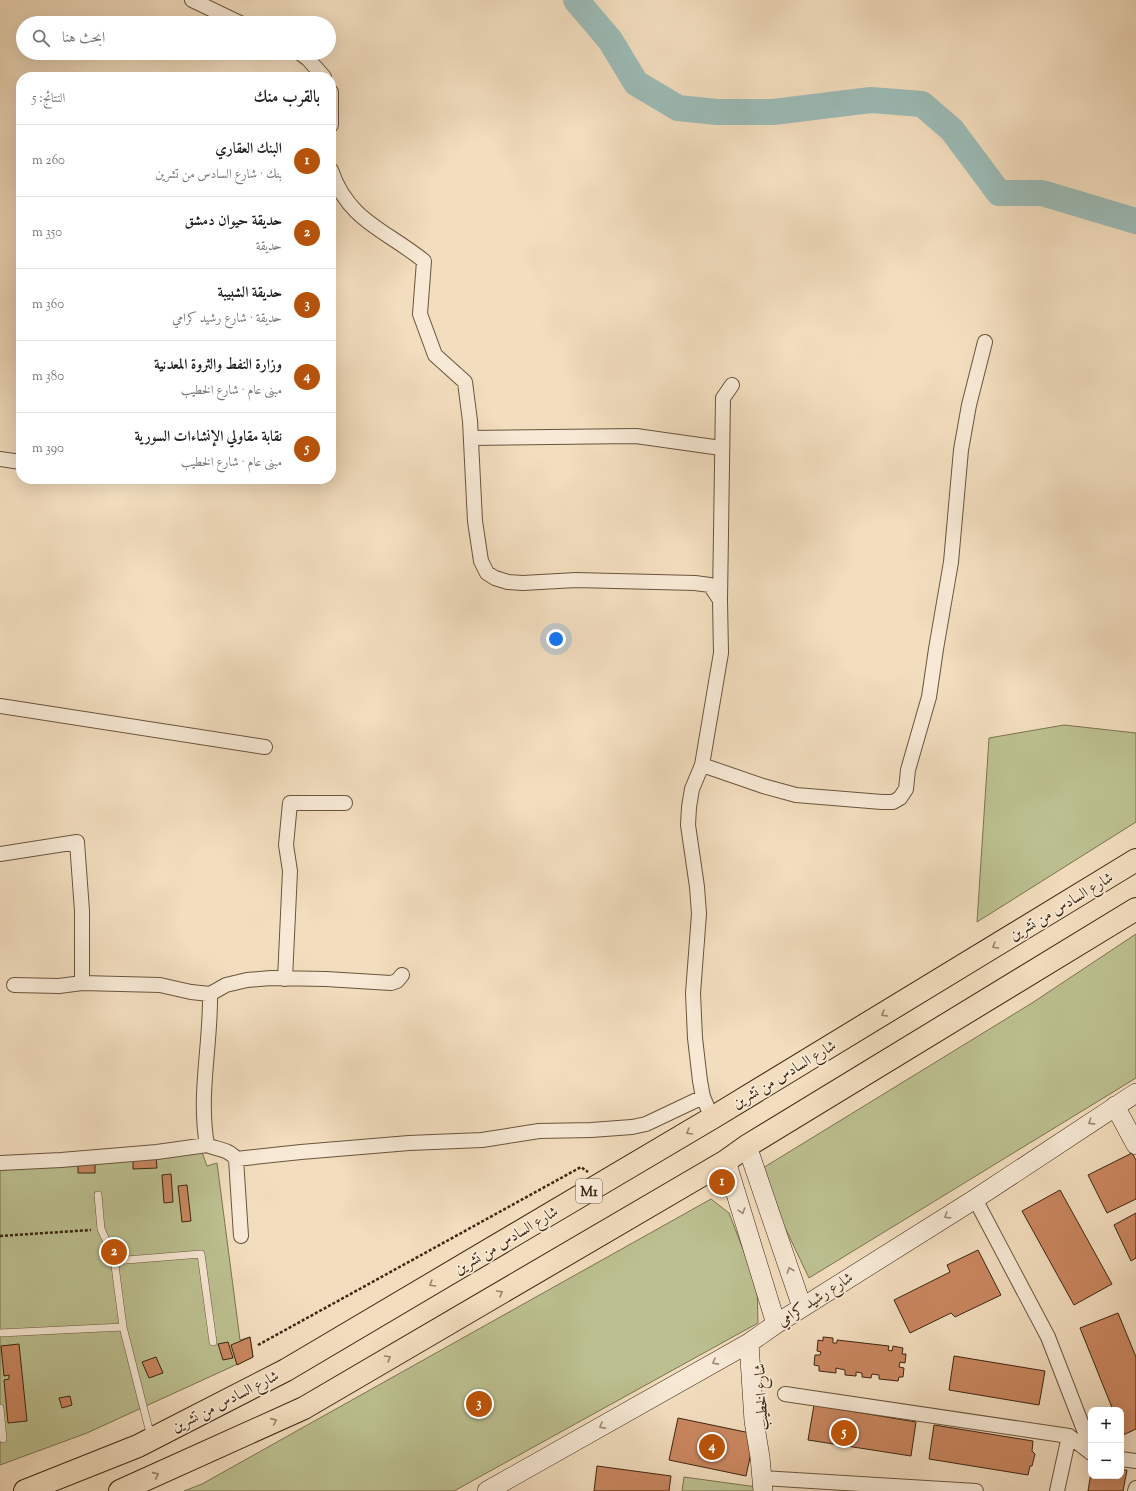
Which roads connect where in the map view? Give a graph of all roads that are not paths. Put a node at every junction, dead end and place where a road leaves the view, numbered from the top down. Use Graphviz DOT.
graph roads {
  1 [pos="192,0"];
  2 [pos="225,16"];
  3 [pos="309,60"];
  4 [pos="320,72"];
  5 [pos="336,182"];
  6 [pos="985,342"];
  7 [pos="732,386"];
  8 [pos="471,438"];
  9 [pos="722,448"];
  10 [pos="0,459"];
  11 [pos="16,461"];
  12 [pos="720,600"];
  13 [pos="0,706"];
  14 [pos="265,747"];
  15 [pos="702,765"];
  16 [pos="345,803"];
  17 [pos="0,854"];
  18 [pos="1136,860"];
  19 [pos="1136,910"];
  20 [pos="402,976"];
  21 [pos="285,979"];
  22 [pos="82,983"];
  23 [pos="14,984"];
  24 [pos="210,994"];
  25 [pos="1136,1093"];
  26 [pos="703,1097"];
  27 [pos="1115,1106"];
  28 [pos="712,1118"];
  29 [pos="1136,1145"];
  30 [pos="207,1146"];
  31 [pos="747,1146"];
  32 [pos="236,1159"];
  33 [pos="726,1161"];
  34 [pos="0,1162"];
  35 [pos="98,1195"];
  36 [pos="975,1199"];
  37 [pos="241,1236"];
  38 [pos="114,1261"];
  39 [pos="802,1307"];
  40 [pos="776,1324"];
  41 [pos="123,1327"];
  42 [pos="0,1333"];
  43 [pos="753,1340"];
  44 [pos="213,1342"];
  45 [pos="786,1394"];
  46 [pos="0,1408"];
  47 [pos="1069,1436"];
  48 [pos="3,1439"];
  49 [pos="152,1439"];
  50 [pos="1089,1443"];
  51 [pos="1088,1451"];
  52 [pos="1124,1459"];
  53 [pos="1136,1461"];
  54 [pos="762,1485"];
  55 [pos="1136,1488"];
  56 [pos="909,1489"];
  57 [pos="25,1491"];
  58 [pos="120,1491"];
  59 [pos="487,1491"];
  60 [pos="976,1491"];
  61 [pos="1058,1491"];
  62 [pos="1135,1491"];
  1 -- 2 [label="street"];
  3 -- 4 [label="street"];
  5 -- 8 [label="street"];
  6 -- 15 [label="street"];
  7 -- 9 [label="street"];
  8 -- 9 [label="street"];
  8 -- 12 [label="street"];
  9 -- 12 [label="street"];
  10 -- 11 [label="street"];
  12 -- 15 [label="street"];
  13 -- 14 [label="street"];
  15 -- 26 [label="street"];
  16 -- 21 [label="street"];
  17 -- 22 [label="street"];
  18 -- 28 [label="highway, شارع السادس من تشرين / M1, one-way"];
  19 -- 31 [label="highway"];
  20 -- 21 [label="street"];
  21 -- 24 [label="street"];
  22 -- 23 [label="street"];
  22 -- 24 [label="street"];
  24 -- 30 [label="street"];
  25 -- 27 [label="main road, شارع رشيد كرامي"];
  26 -- 28 [label="street"];
  26 -- 32 [label="street"];
  27 -- 29 [label="main road"];
  27 -- 36 [label="main road, شارع رشيد كرامي, one-way"];
  28 -- 49 [label="highway, شارع السادس من تشرين / M1, one-way"];
  30 -- 32 [label="street"];
  30 -- 34 [label="street"];
  31 -- 33 [label="highway"];
  39 -- 31 [label="main road, one-way"];
  32 -- 37 [label="street"];
  33 -- 40 [label="main road, one-way"];
  58 -- 33 [label="highway, one-way"];
  35 -- 38 [label="lane"];
  36 -- 39 [label="main road, شارع رشيد كرامي, one-way"];
  36 -- 50 [label="street"];
  38 -- 41 [label="lane"];
  38 -- 44 [label="lane"];
  39 -- 40 [label="main road, شارع رشيد كرامي"];
  40 -- 43 [label="main road, شارع رشيد كرامي"];
  41 -- 42 [label="lane"];
  41 -- 49 [label="lane"];
  43 -- 54 [label="main road, شارع الخطيب"];
  43 -- 59 [label="main road, شارع رشيد كرامي, one-way"];
  45 -- 47 [label="street"];
  46 -- 48 [label="lane"];
  47 -- 51 [label="street"];
  47 -- 61 [label="street"];
  49 -- 57 [label="highway, شارع السادس من تشرين / M1"];
  52 -- 53 [label="street"];
  54 -- 56 [label="street"];
  55 -- 62 [label="street"];
  56 -- 60 [label="street"];
}
